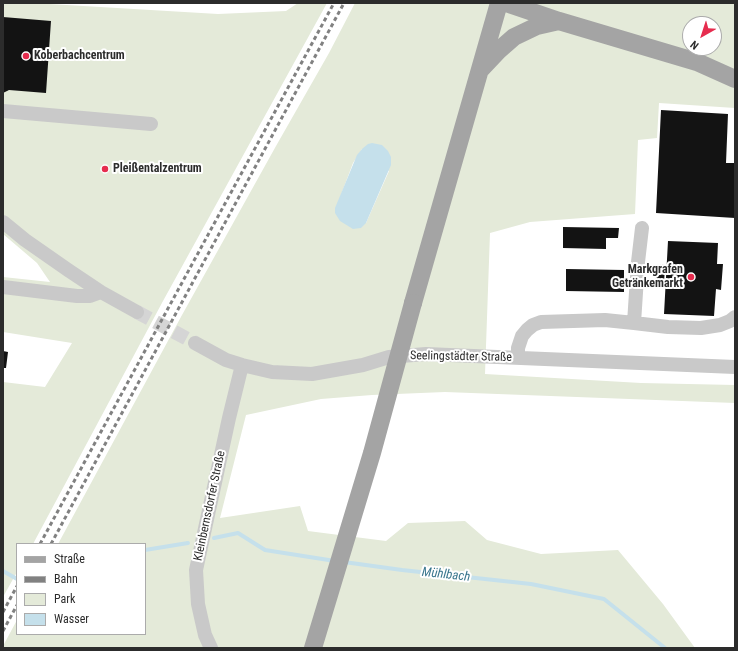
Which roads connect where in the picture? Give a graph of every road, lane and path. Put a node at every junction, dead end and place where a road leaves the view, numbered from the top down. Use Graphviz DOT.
graph roads {
  1 [pos="499,3"];
  2 [pos="506,3"];
  3 [pos="559,21"];
  4 [pos="480,71"];
  5 [pos="735,79"];
  6 [pos="3,111"];
  7 [pos="151,124"];
  8 [pos="3,222"];
  9 [pos="642,228"];
  10 [pos="3,287"];
  11 [pos="101,292"];
  12 [pos="138,312"];
  13 [pos="735,317"];
  14 [pos="634,323"];
  15 [pos="195,343"];
  16 [pos="518,358"];
  17 [pos="242,365"];
  18 [pos="735,367"];
  19 [pos="211,648"];
  20 [pos="314,648"];
  1 -- 4 [label="main road"];
  2 -- 3 [label="main road"];
  3 -- 4 [label="main road"];
  3 -- 5 [label="main road"];
  4 -- 20 [label="main road, bridge"];
  6 -- 7 [label="street"];
  8 -- 11 [label="street"];
  9 -- 14 [label="street"];
  10 -- 11 [label="street"];
  11 -- 12 [label="street"];
  13 -- 14 [label="street"];
  14 -- 16 [label="street"];
  15 -- 17 [label="street, Seelingstädter Straße"];
  16 -- 17 [label="street, Seelingstädter Straße"];
  16 -- 18 [label="street, Seelingstädter Straße"];
  17 -- 19 [label="street, Kleinbernsdorfer Straße"];
}
